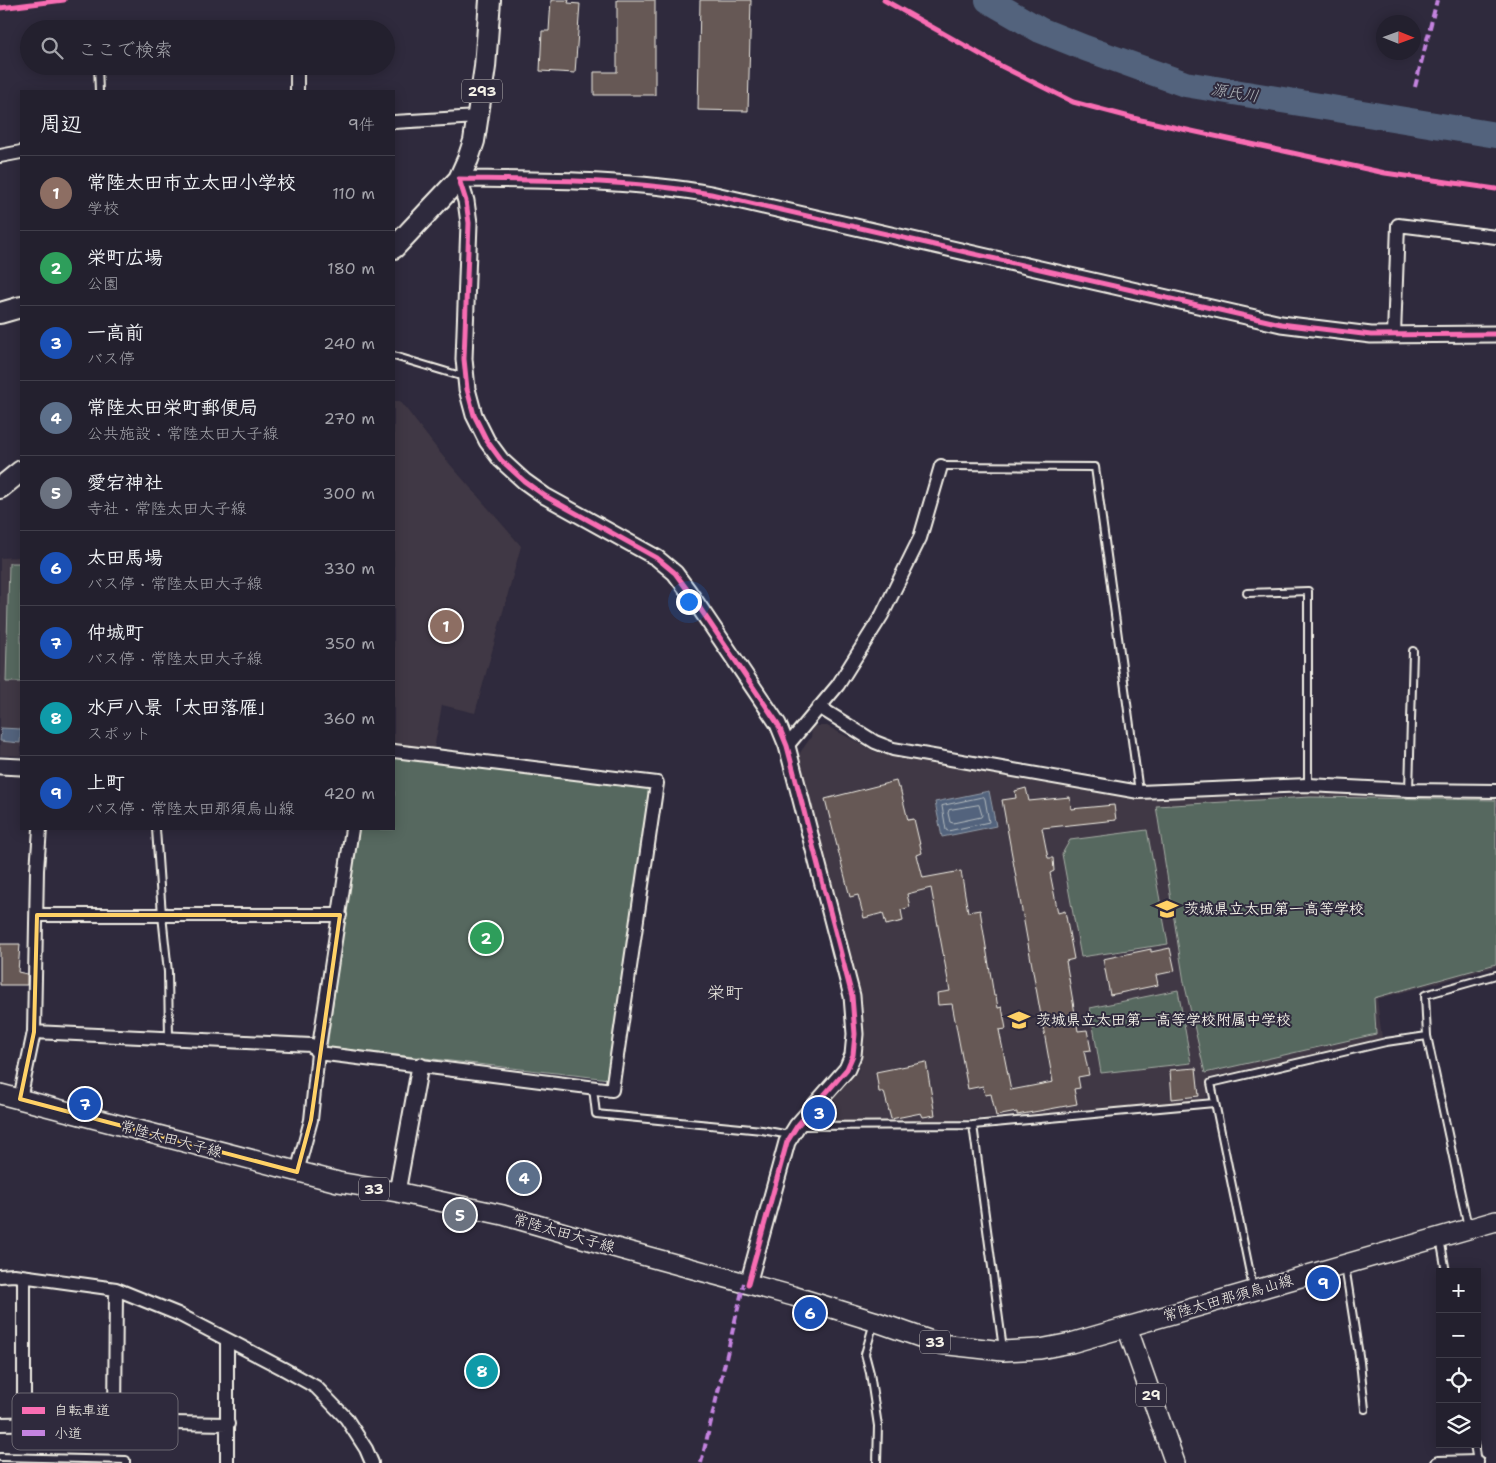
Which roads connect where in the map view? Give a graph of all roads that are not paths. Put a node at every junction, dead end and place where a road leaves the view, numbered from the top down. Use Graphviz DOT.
graph roads {
  1 [pos="490,0"];
  2 [pos="98,75"];
  3 [pos="296,75"];
  4 [pos="99,90"];
  5 [pos="296,90"];
  6 [pos="478,117"];
  7 [pos="395,122"];
  8 [pos="20,152"];
  9 [pos="0,156"];
  10 [pos="459,179"];
  11 [pos="1496,237"];
  12 [pos="396,244"];
  13 [pos="20,307"];
  14 [pos="0,313"];
  15 [pos="1496,334"];
  16 [pos="1394,335"];
  17 [pos="395,356"];
  18 [pos="466,378"];
  19 [pos="941,466"];
  20 [pos="20,472"];
  21 [pos="0,488"];
  22 [pos="1247,593"];
  23 [pos="1413,651"];
  24 [pos="819,707"];
  25 [pos="787,746"];
  26 [pos="395,751"];
  27 [pos="0,766"];
  28 [pos="20,767"];
  29 [pos="1308,785"];
  30 [pos="1409,790"];
  31 [pos="1496,790"];
  32 [pos="1139,792"];
  33 [pos="40,830"];
  34 [pos="156,830"];
  35 [pos="352,830"];
  36 [pos="36,914"];
  37 [pos="162,914"];
  38 [pos="340,916"];
  39 [pos="1496,975"];
  40 [pos="34,1032"];
  41 [pos="1427,1036"];
  42 [pos="169,1037"];
  43 [pos="318,1053"];
  44 [pos="420,1066"];
  45 [pos="593,1088"];
  46 [pos="0,1094"];
  47 [pos="20,1099"];
  48 [pos="1214,1103"];
  49 [pos="973,1125"];
  50 [pos="794,1130"];
  51 [pos="297,1172"];
  52 [pos="397,1192"];
  53 [pos="1496,1221"];
  54 [pos="1468,1228"];
  55 [pos="1440,1237"];
  56 [pos="1344,1265"];
  57 [pos="1445,1268"];
  58 [pos="0,1276"];
  59 [pos="24,1277"];
  60 [pos="748,1284"];
  61 [pos="116,1289"];
  62 [pos="1254,1292"];
  63 [pos="874,1321"];
  64 [pos="1127,1327"];
  65 [pos="227,1340"];
  66 [pos="1003,1350"];
  67 [pos="24,1393"];
  68 [pos="115,1393"];
  69 [pos="1365,1410"];
  70 [pos="178,1423"];
  71 [pos="228,1424"];
  72 [pos="1475,1448"];
  73 [pos="0,1457"];
  74 [pos="1477,1462"];
  75 [pos="126,1463"];
  76 [pos="227,1463"];
  77 [pos="372,1463"];
  78 [pos="877,1463"];
  79 [pos="1175,1463"];
  80 [pos="1438,1463"];
  1 -- 6 [label="highway, 293"];
  2 -- 4 [label="lane"];
  3 -- 5 [label="street"];
  6 -- 7 [label="street"];
  6 -- 10 [label="highway, 293"];
  8 -- 9 [label="street"];
  10 -- 12 [label="highway, 293"];
  10 -- 16 [label="street"];
  10 -- 18 [label="street"];
  11 -- 16 [label="street"];
  13 -- 14 [label="highway"];
  15 -- 16 [label="street"];
  17 -- 18 [label="lane"];
  18 -- 25 [label="street"];
  19 -- 24 [label="street"];
  19 -- 32 [label="lane"];
  20 -- 21 [label="highway"];
  22 -- 29 [label="lane"];
  23 -- 30 [label="lane"];
  24 -- 25 [label="street"];
  24 -- 32 [label="street"];
  25 -- 50 [label="street"];
  26 -- 45 [label="street"];
  27 -- 28 [label="street"];
  29 -- 30 [label="street"];
  29 -- 32 [label="street"];
  30 -- 31 [label="street"];
  33 -- 36 [label="street"];
  34 -- 37 [label="lane"];
  35 -- 38 [label="street"];
  36 -- 37 [label="street"];
  36 -- 40 [label="street"];
  37 -- 38 [label="street"];
  37 -- 42 [label="lane"];
  38 -- 43 [label="street"];
  39 -- 41 [label="lane"];
  40 -- 42 [label="street"];
  40 -- 47 [label="street"];
  41 -- 48 [label="lane"];
  41 -- 54 [label="lane"];
  42 -- 43 [label="street"];
  43 -- 44 [label="street"];
  43 -- 51 [label="street"];
  44 -- 45 [label="street"];
  44 -- 52 [label="street"];
  45 -- 50 [label="lane"];
  46 -- 47 [label="main road, 常陸太田大子線 / 33"];
  47 -- 51 [label="main road, 常陸太田大子線 / 33"];
  48 -- 49 [label="lane"];
  48 -- 62 [label="lane"];
  49 -- 50 [label="lane"];
  49 -- 66 [label="lane"];
  50 -- 60 [label="street"];
  51 -- 52 [label="main road, 常陸太田大子線 / 33"];
  52 -- 60 [label="main road, 常陸太田大子線 / 33"];
  53 -- 54 [label="main road, 常陸太田那須烏山線"];
  54 -- 55 [label="main road, 常陸太田那須烏山線"];
  55 -- 56 [label="main road, 常陸太田那須烏山線"];
  55 -- 57 [label="lane"];
  56 -- 62 [label="main road, 常陸太田那須烏山線"];
  56 -- 69 [label="lane"];
  58 -- 59 [label="street"];
  59 -- 61 [label="street"];
  59 -- 67 [label="street"];
  60 -- 63 [label="main road, 常陸太田大子線 / 33"];
  61 -- 65 [label="street"];
  61 -- 68 [label="street"];
  62 -- 64 [label="main road, 常陸太田那須烏山線"];
  63 -- 66 [label="main road, 常陸太田大子線 / 33"];
  63 -- 78 [label="lane"];
  64 -- 66 [label="main road, 常陸太田大子線 / 33"];
  64 -- 79 [label="main road, 29"];
  65 -- 71 [label="street"];
  65 -- 77 [label="street"];
  70 -- 71 [label="street"];
  71 -- 76 [label="street"];
  72 -- 74 [label="lane"];
  73 -- 75 [label="lane"];
  74 -- 80 [label="street"];
}
